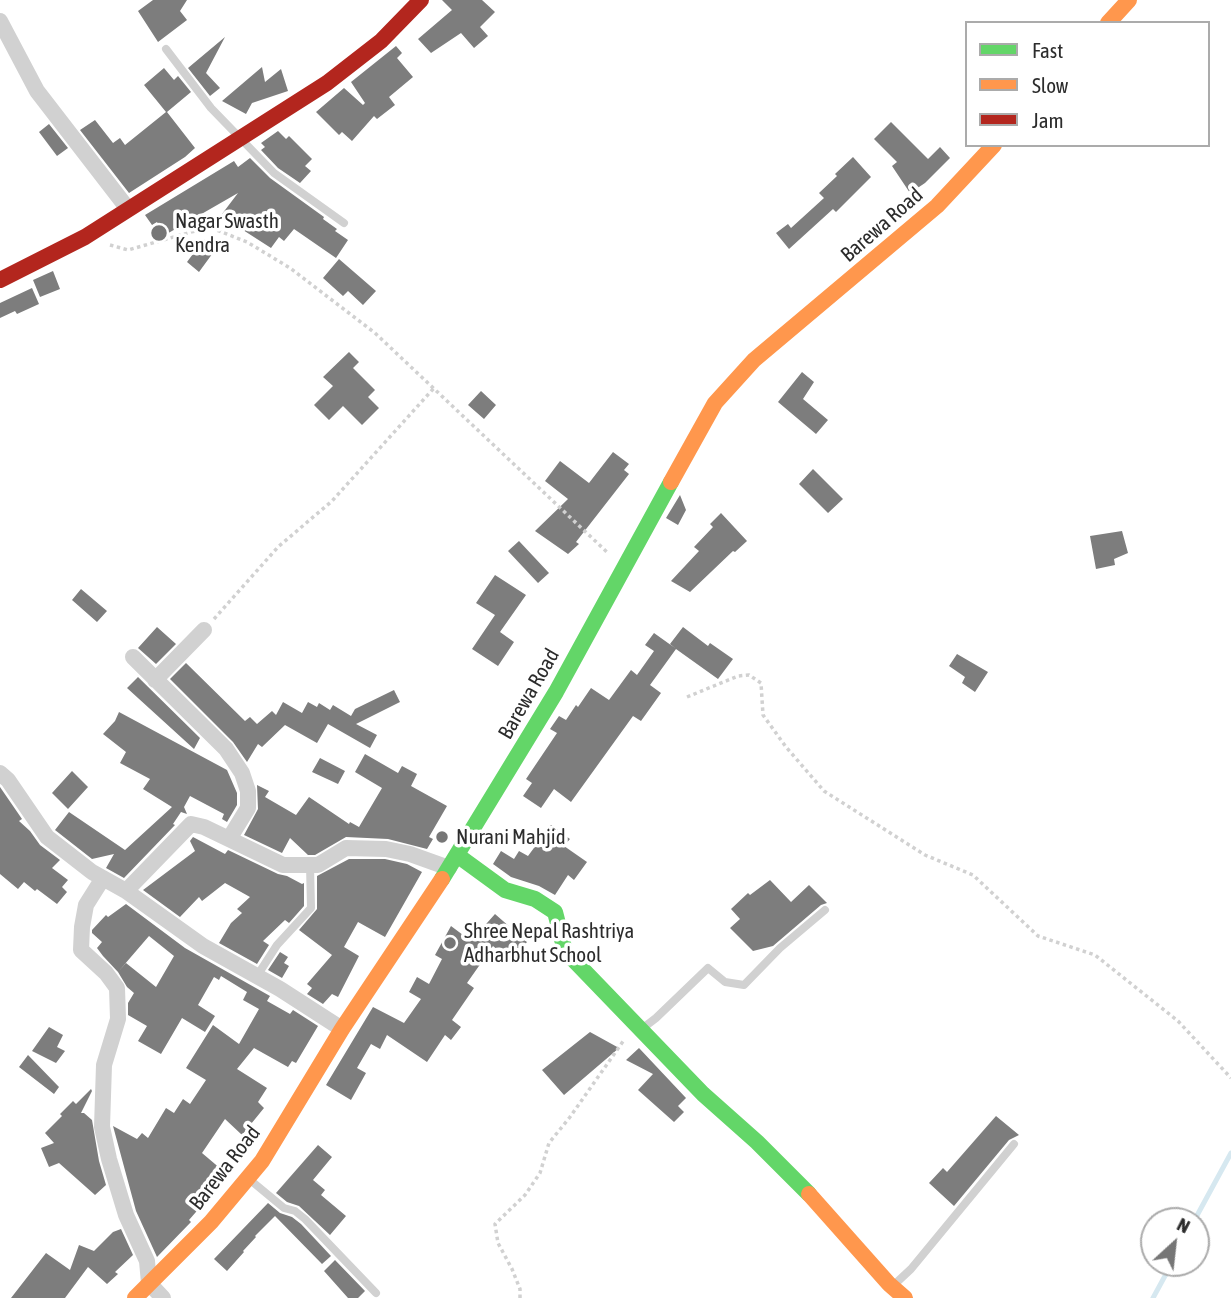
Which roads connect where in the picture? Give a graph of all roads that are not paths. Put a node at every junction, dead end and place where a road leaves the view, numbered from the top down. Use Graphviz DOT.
graph roads {
  1 [pos="421,0"];
  2 [pos="1129,0"];
  3 [pos="0,21"];
  4 [pos="1110,21"];
  5 [pos="166,49"];
  6 [pos="242,138"];
  7 [pos="992,147"];
  8 [pos="128,209"];
  9 [pos="344,223"];
  10 [pos="0,280"];
  11 [pos="204,630"];
  12 [pos="133,657"];
  13 [pos="155,680"];
  14 [pos="0,773"];
  15 [pos="229,839"];
  16 [pos="453,862"];
  17 [pos="310,865"];
  18 [pos="103,878"];
  19 [pos="126,891"];
  20 [pos="825,910"];
  21 [pos="257,976"];
  22 [pos="342,1029"];
  23 [pos="640,1030"];
  24 [pos="1014,1144"];
  25 [pos="248,1178"];
  26 [pos="149,1283"];
  27 [pos="889,1284"];
  28 [pos="376,1293"];
  29 [pos="135,1298"];
  30 [pos="163,1298"];
  31 [pos="905,1298"];
  1 -- 6 [label="main road"];
  2 -- 4 [label="main road"];
  3 -- 8 [label="street"];
  5 -- 6 [label="lane"];
  6 -- 8 [label="main road"];
  6 -- 9 [label="lane"];
  7 -- 16 [label="main road, Barewa Road"];
  8 -- 10 [label="main road"];
  11 -- 13 [label="street"];
  12 -- 13 [label="street"];
  13 -- 15 [label="street"];
  14 -- 18 [label="street"];
  15 -- 17 [label="street"];
  15 -- 19 [label="street"];
  16 -- 17 [label="street"];
  16 -- 22 [label="main road, Barewa Road"];
  16 -- 23 [label="main road"];
  17 -- 21 [label="lane"];
  18 -- 19 [label="street"];
  18 -- 26 [label="street"];
  19 -- 21 [label="street"];
  20 -- 23 [label="lane"];
  21 -- 22 [label="street"];
  22 -- 25 [label="main road, Barewa Road"];
  23 -- 27 [label="main road"];
  24 -- 27 [label="lane"];
  25 -- 26 [label="main road, Barewa Road"];
  25 -- 28 [label="lane"];
  26 -- 29 [label="main road, Barewa Road"];
  26 -- 30 [label="street"];
  27 -- 31 [label="main road"];
}
